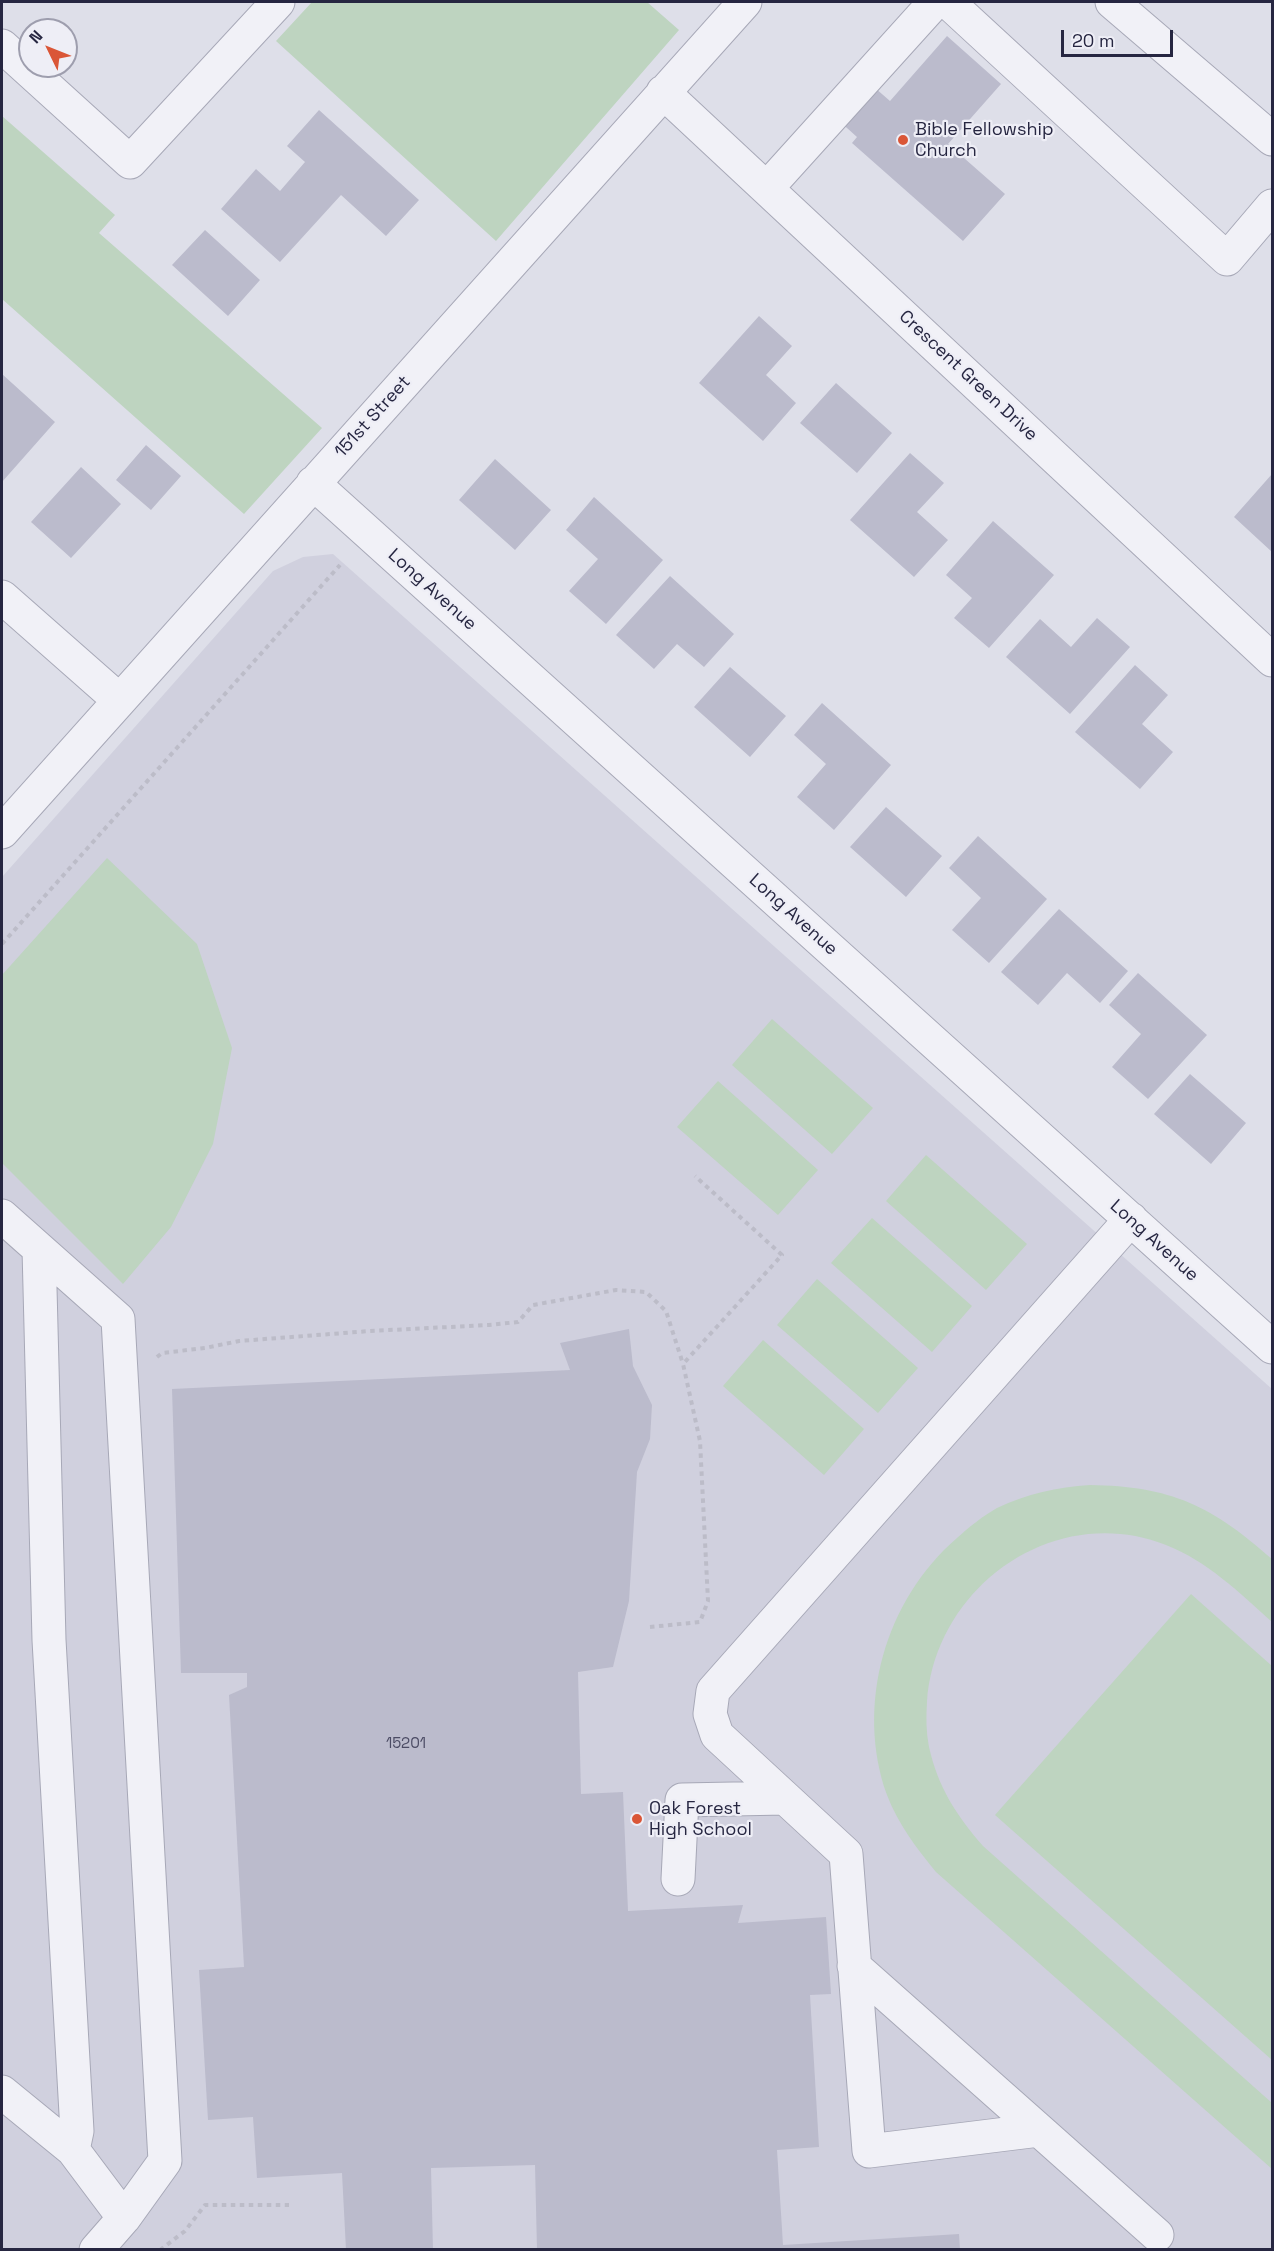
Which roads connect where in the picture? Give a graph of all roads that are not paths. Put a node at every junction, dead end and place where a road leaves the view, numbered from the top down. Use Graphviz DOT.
graph roads {
  1 [pos="278,2"];
  2 [pos="745,2"];
  3 [pos="935,2"];
  4 [pos="948,2"];
  5 [pos="1112,2"];
  6 [pos="2,46"];
  7 [pos="663,92"];
  8 [pos="1272,139"];
  9 [pos="767,189"];
  10 [pos="1272,206"];
  11 [pos="313,483"];
  12 [pos="2,597"];
  13 [pos="1272,660"];
  14 [pos="119,700"];
  15 [pos="2,832"];
  16 [pos="2,1216"];
  17 [pos="1131,1219"];
  18 [pos="39,1249"];
  19 [pos="1272,1347"];
  20 [pos="785,1798"];
  21 [pos="678,1879"];
  22 [pos="854,1966"];
  23 [pos="2,2092"];
  24 [pos="1039,2130"];
  25 [pos="73,2150"];
  26 [pos="124,2218"];
  27 [pos="1157,2235"];
  28 [pos="96,2250"];
  1 -- 6 [label="street"];
  2 -- 7 [label="street, 151st Street"];
  3 -- 9 [label="street"];
  4 -- 10 [label="street"];
  5 -- 8 [label="street"];
  7 -- 9 [label="street, Crescent Green Drive"];
  7 -- 11 [label="street, 151st Street"];
  9 -- 13 [label="street, Crescent Green Drive"];
  11 -- 14 [label="street, 151st Street"];
  11 -- 17 [label="street, Long Avenue"];
  12 -- 14 [label="street"];
  14 -- 15 [label="street, 151st Street"];
  16 -- 18 [label="street"];
  17 -- 19 [label="street, Long Avenue"];
  17 -- 20 [label="street"];
  18 -- 25 [label="street"];
  18 -- 26 [label="street"];
  20 -- 21 [label="street"];
  20 -- 22 [label="street"];
  22 -- 24 [label="street"];
  22 -- 24 [label="street"];
  23 -- 25 [label="street"];
  24 -- 27 [label="street"];
  25 -- 26 [label="street"];
  26 -- 28 [label="street"];
}
